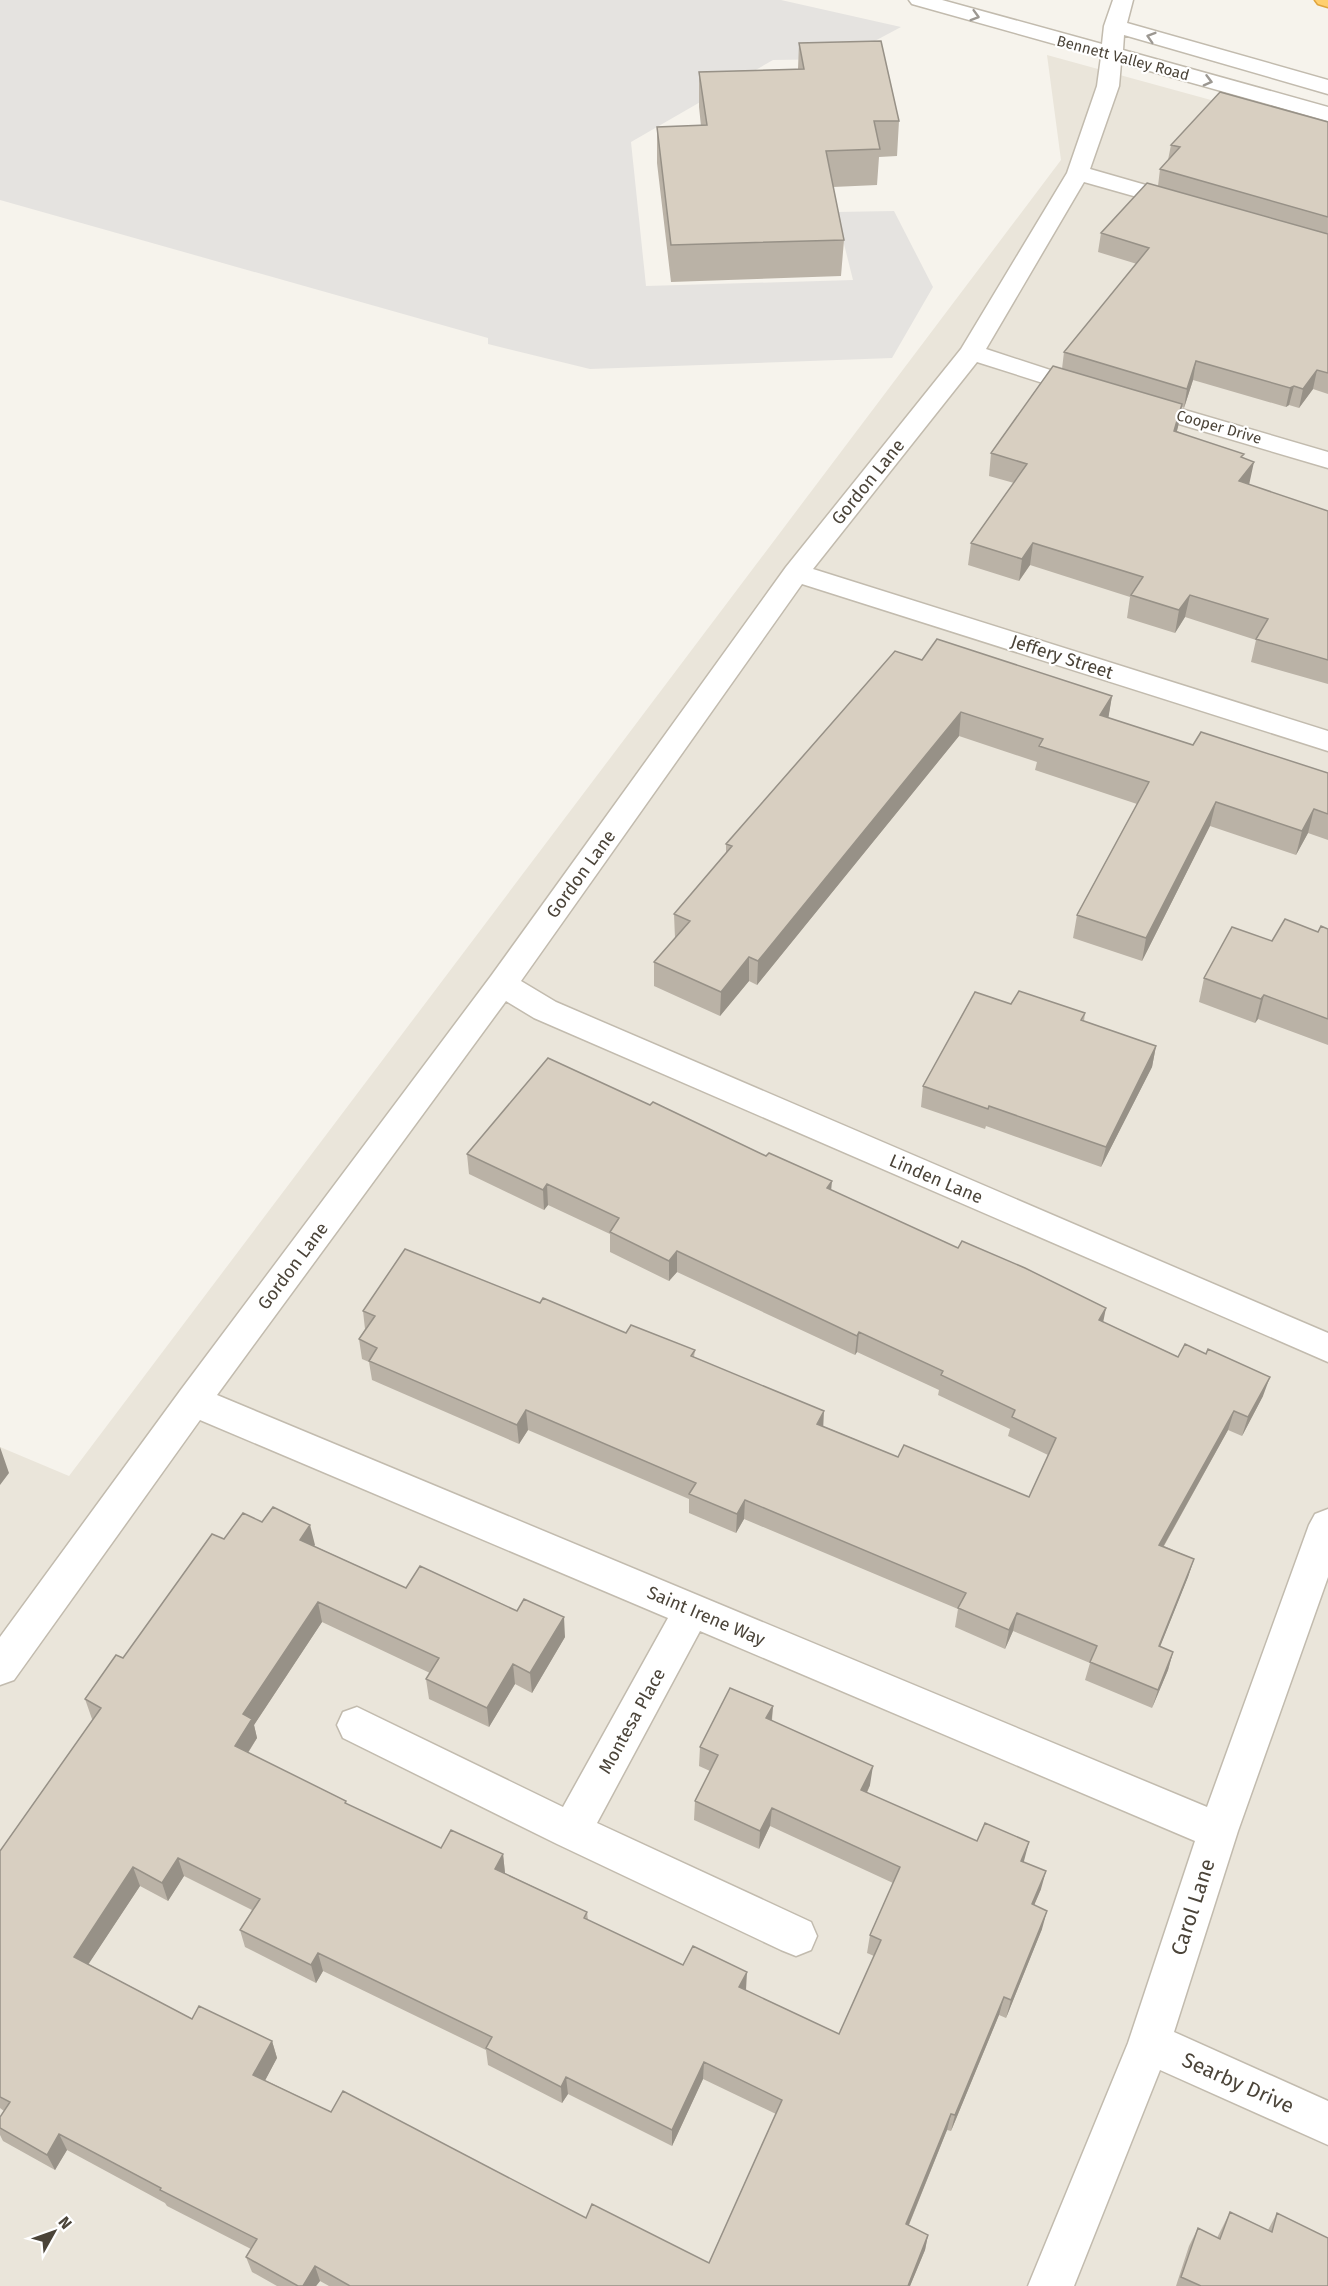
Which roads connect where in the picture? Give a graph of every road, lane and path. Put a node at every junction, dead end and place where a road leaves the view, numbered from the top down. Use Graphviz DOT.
graph roads {
  1 [pos="919,0"];
  2 [pos="1123,0"];
  3 [pos="1113,41"];
  4 [pos="1328,87"];
  5 [pos="1328,114"];
  6 [pos="1078,173"];
  7 [pos="1203,209"];
  8 [pos="972,352"];
  9 [pos="1328,460"];
  10 [pos="796,573"];
  11 [pos="1328,741"];
  12 [pos="502,984"];
  13 [pos="1328,1348"];
  14 [pos="193,1401"];
  15 [pos="1328,1525"];
  16 [pos="692,1610"];
  17 [pos="0,1668"];
  18 [pos="357,1725"];
  19 [pos="571,1831"];
  20 [pos="1218,1831"];
  21 [pos="796,1936"];
  22 [pos="1149,2043"];
  23 [pos="1328,2123"];
  24 [pos="1052,2286"];
  1 -- 3 [label="street, Bennett Valley Road, one-way"];
  2 -- 3 [label="street, Gordon Lane"];
  4 -- 3 [label="street, Bennett Valley Road, one-way"];
  3 -- 5 [label="street, Bennett Valley Road, one-way"];
  3 -- 6 [label="street, Gordon Lane"];
  6 -- 7 [label="street"];
  6 -- 8 [label="street, Gordon Lane"];
  8 -- 9 [label="street, Cooper Drive"];
  8 -- 10 [label="street, Gordon Lane"];
  10 -- 11 [label="street, Jeffery Street"];
  10 -- 12 [label="street, Gordon Lane"];
  12 -- 13 [label="street, Linden Lane"];
  12 -- 14 [label="street, Gordon Lane"];
  14 -- 16 [label="street, Saint Irene Way"];
  14 -- 17 [label="street, Gordon Lane"];
  15 -- 20 [label="street, Carol Lane"];
  16 -- 19 [label="street, Montesa Place"];
  16 -- 20 [label="street, Saint Irene Way"];
  18 -- 19 [label="street"];
  19 -- 21 [label="street"];
  20 -- 22 [label="street, Carol Lane"];
  22 -- 23 [label="street, Searby Drive"];
  22 -- 24 [label="street, Carol Lane"];
}
